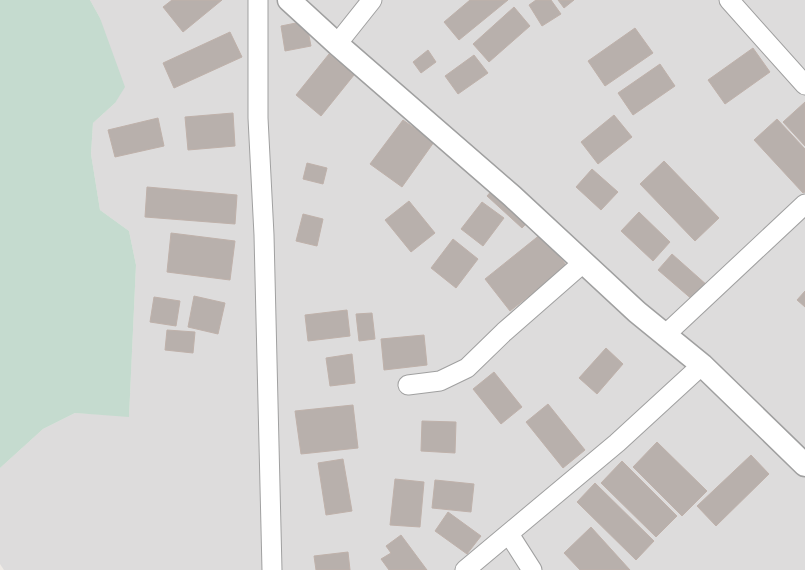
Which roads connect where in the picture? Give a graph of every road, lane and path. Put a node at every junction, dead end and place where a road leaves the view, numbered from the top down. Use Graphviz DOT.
graph roads {
  1 [pos="258,0"];
  2 [pos="289,0"];
  3 [pos="372,0"];
  4 [pos="729,0"];
  5 [pos="337,44"];
  6 [pos="805,85"];
  7 [pos="805,204"];
  8 [pos="584,262"];
  9 [pos="665,335"];
  10 [pos="702,365"];
  11 [pos="408,385"];
  12 [pos="805,466"];
  13 [pos="509,534"];
  14 [pos="272,570"];
  15 [pos="465,570"];
  16 [pos="532,570"];
  1 -- 14 [label="street"];
  2 -- 5 [label="street"];
  3 -- 5 [label="street"];
  4 -- 6 [label="street"];
  5 -- 8 [label="street"];
  7 -- 9 [label="street"];
  8 -- 9 [label="street"];
  8 -- 11 [label="street"];
  9 -- 10 [label="street"];
  10 -- 12 [label="street"];
  10 -- 13 [label="street"];
  13 -- 15 [label="street"];
  13 -- 16 [label="street"];
}
